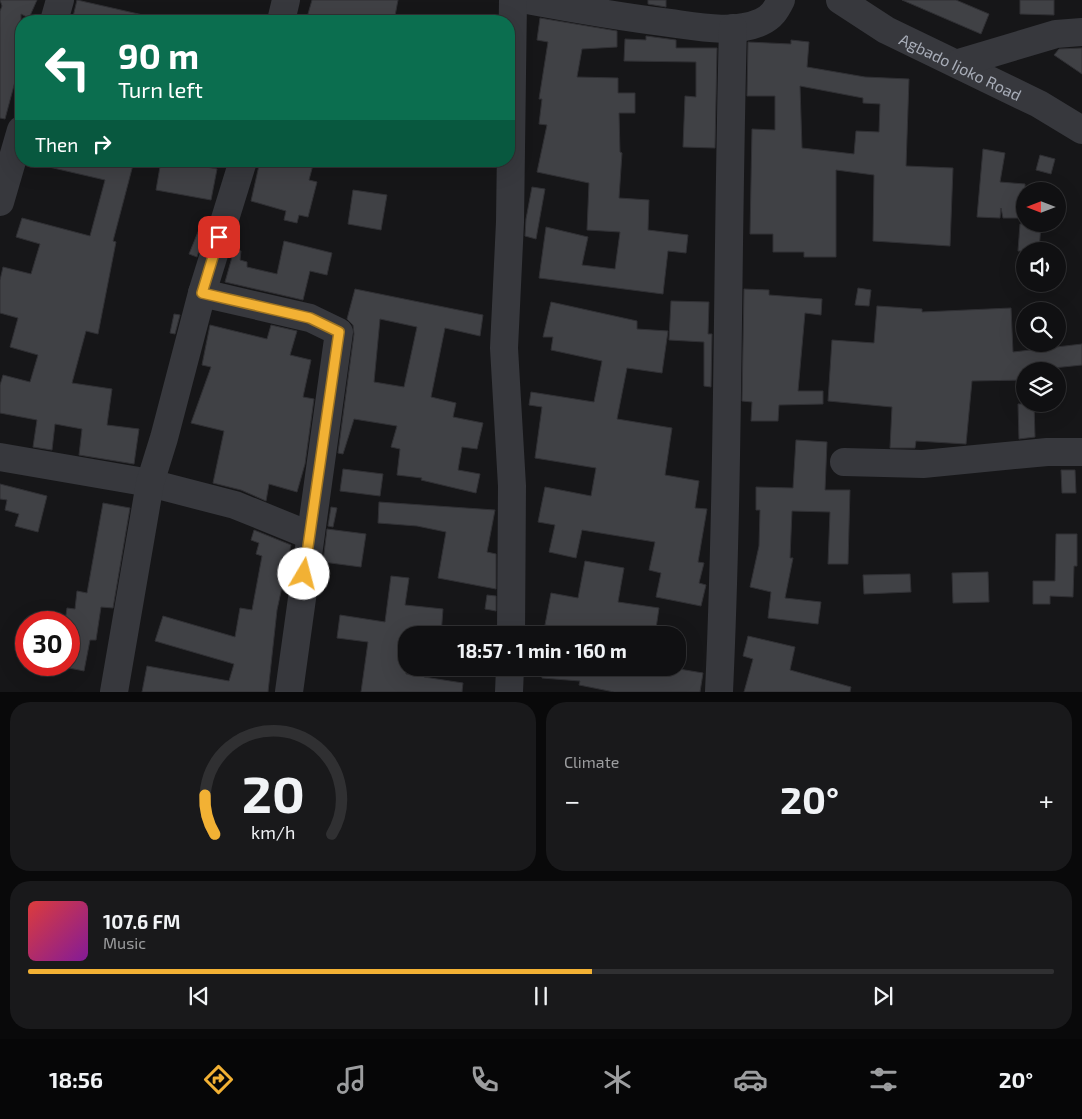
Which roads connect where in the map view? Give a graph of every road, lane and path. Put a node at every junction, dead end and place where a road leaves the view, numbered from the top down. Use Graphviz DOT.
graph roads {
  1 [pos="60,0"];
  2 [pos="286,0"];
  3 [pos="513,0"];
  4 [pos="527,0"];
  5 [pos="781,0"];
  6 [pos="840,0"];
  7 [pos="56,15"];
  8 [pos="282,15"];
  9 [pos="513,15"];
  10 [pos="732,28"];
  11 [pos="1082,32"];
  12 [pos="958,64"];
  13 [pos="1082,130"];
  14 [pos="15,151"];
  15 [pos="241,167"];
  16 [pos="511,167"];
  17 [pos="0,202"];
  18 [pos="202,293"];
  19 [pos="1082,452"];
  20 [pos="0,457"];
  21 [pos="844,462"];
  22 [pos="150,483"];
  23 [pos="309,535"];
  24 [pos="511,626"];
  25 [pos="510,676"];
  26 [pos="114,692"];
  27 [pos="288,692"];
  28 [pos="509,692"];
  29 [pos="719,692"];
  1 -- 7 [label="street"];
  2 -- 8 [label="street"];
  3 -- 9 [label="street"];
  4 -- 10 [label="street"];
  5 -- 10 [label="street"];
  6 -- 12 [label="street, Agbado Ijoko Road"];
  10 -- 29 [label="street"];
  11 -- 12 [label="street"];
  12 -- 13 [label="street, Agbado Ijoko Road"];
  14 -- 17 [label="street"];
  15 -- 18 [label="street"];
  16 -- 24 [label="street"];
  18 -- 22 [label="street"];
  18 -- 23 [label="street"];
  19 -- 21 [label="street"];
  20 -- 22 [label="street"];
  22 -- 23 [label="street"];
  22 -- 26 [label="street"];
  23 -- 27 [label="street"];
  25 -- 28 [label="street"];
}
